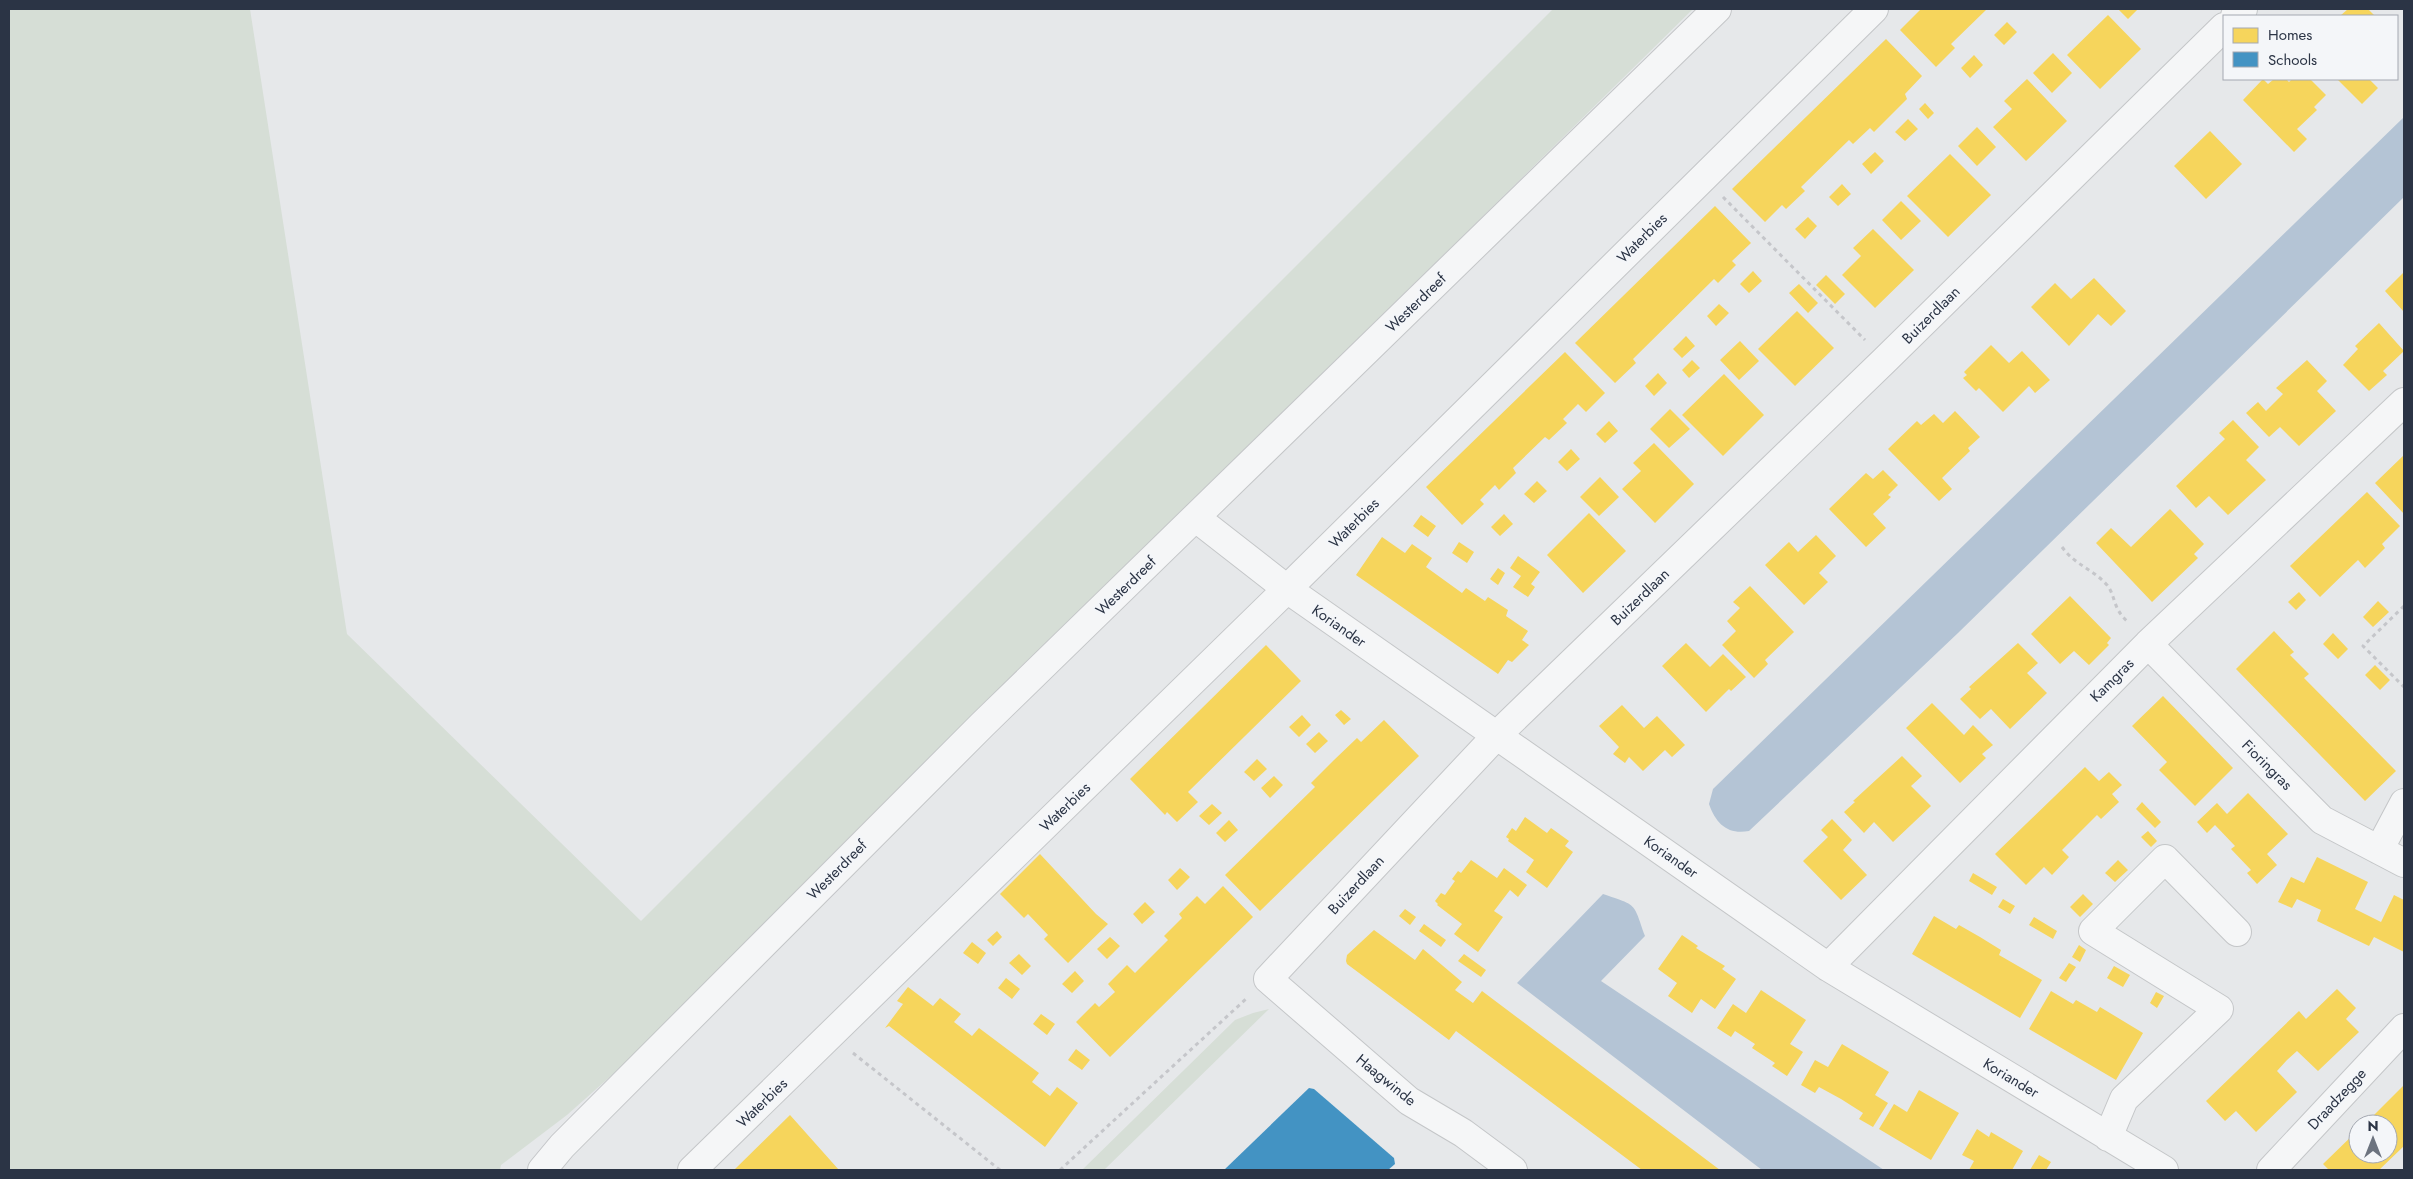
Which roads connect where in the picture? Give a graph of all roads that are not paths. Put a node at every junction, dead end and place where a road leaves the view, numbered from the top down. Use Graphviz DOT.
graph roads {
  1 [pos="1717,9"];
  2 [pos="1874,9"];
  3 [pos="2223,28"];
  4 [pos="2404,402"];
  5 [pos="1196,518"];
  6 [pos="1287,589"];
  7 [pos="2151,642"];
  8 [pos="1497,735"];
  9 [pos="2404,803"];
  10 [pos="2379,850"];
  11 [pos="2404,863"];
  12 [pos="2238,932"];
  13 [pos="1828,967"];
  14 [pos="1268,979"];
  15 [pos="2404,1028"];
  16 [pos="2108,1136"];
  17 [pos="542,1170"];
  18 [pos="692,1170"];
  19 [pos="1513,1170"];
  20 [pos="2164,1170"];
  21 [pos="2271,1170"];
  1 -- 5 [label="street, Westerdreef"];
  2 -- 6 [label="street, Waterbies"];
  3 -- 8 [label="street, Buizerdlaan"];
  4 -- 7 [label="street, Kamgras"];
  5 -- 6 [label="street, Koriander"];
  5 -- 17 [label="street, Westerdreef"];
  6 -- 8 [label="street, Koriander"];
  6 -- 18 [label="street, Waterbies"];
  7 -- 10 [label="street, Fioringras"];
  7 -- 13 [label="street, Kamgras"];
  8 -- 13 [label="street, Koriander"];
  8 -- 14 [label="street, Buizerdlaan"];
  9 -- 10 [label="street"];
  10 -- 11 [label="street, Fioringras"];
  12 -- 16 [label="street"];
  13 -- 16 [label="street, Koriander"];
  14 -- 19 [label="street, Haagwinde"];
  15 -- 21 [label="street, Draadzegge"];
  16 -- 20 [label="street, Koriander"];
}
